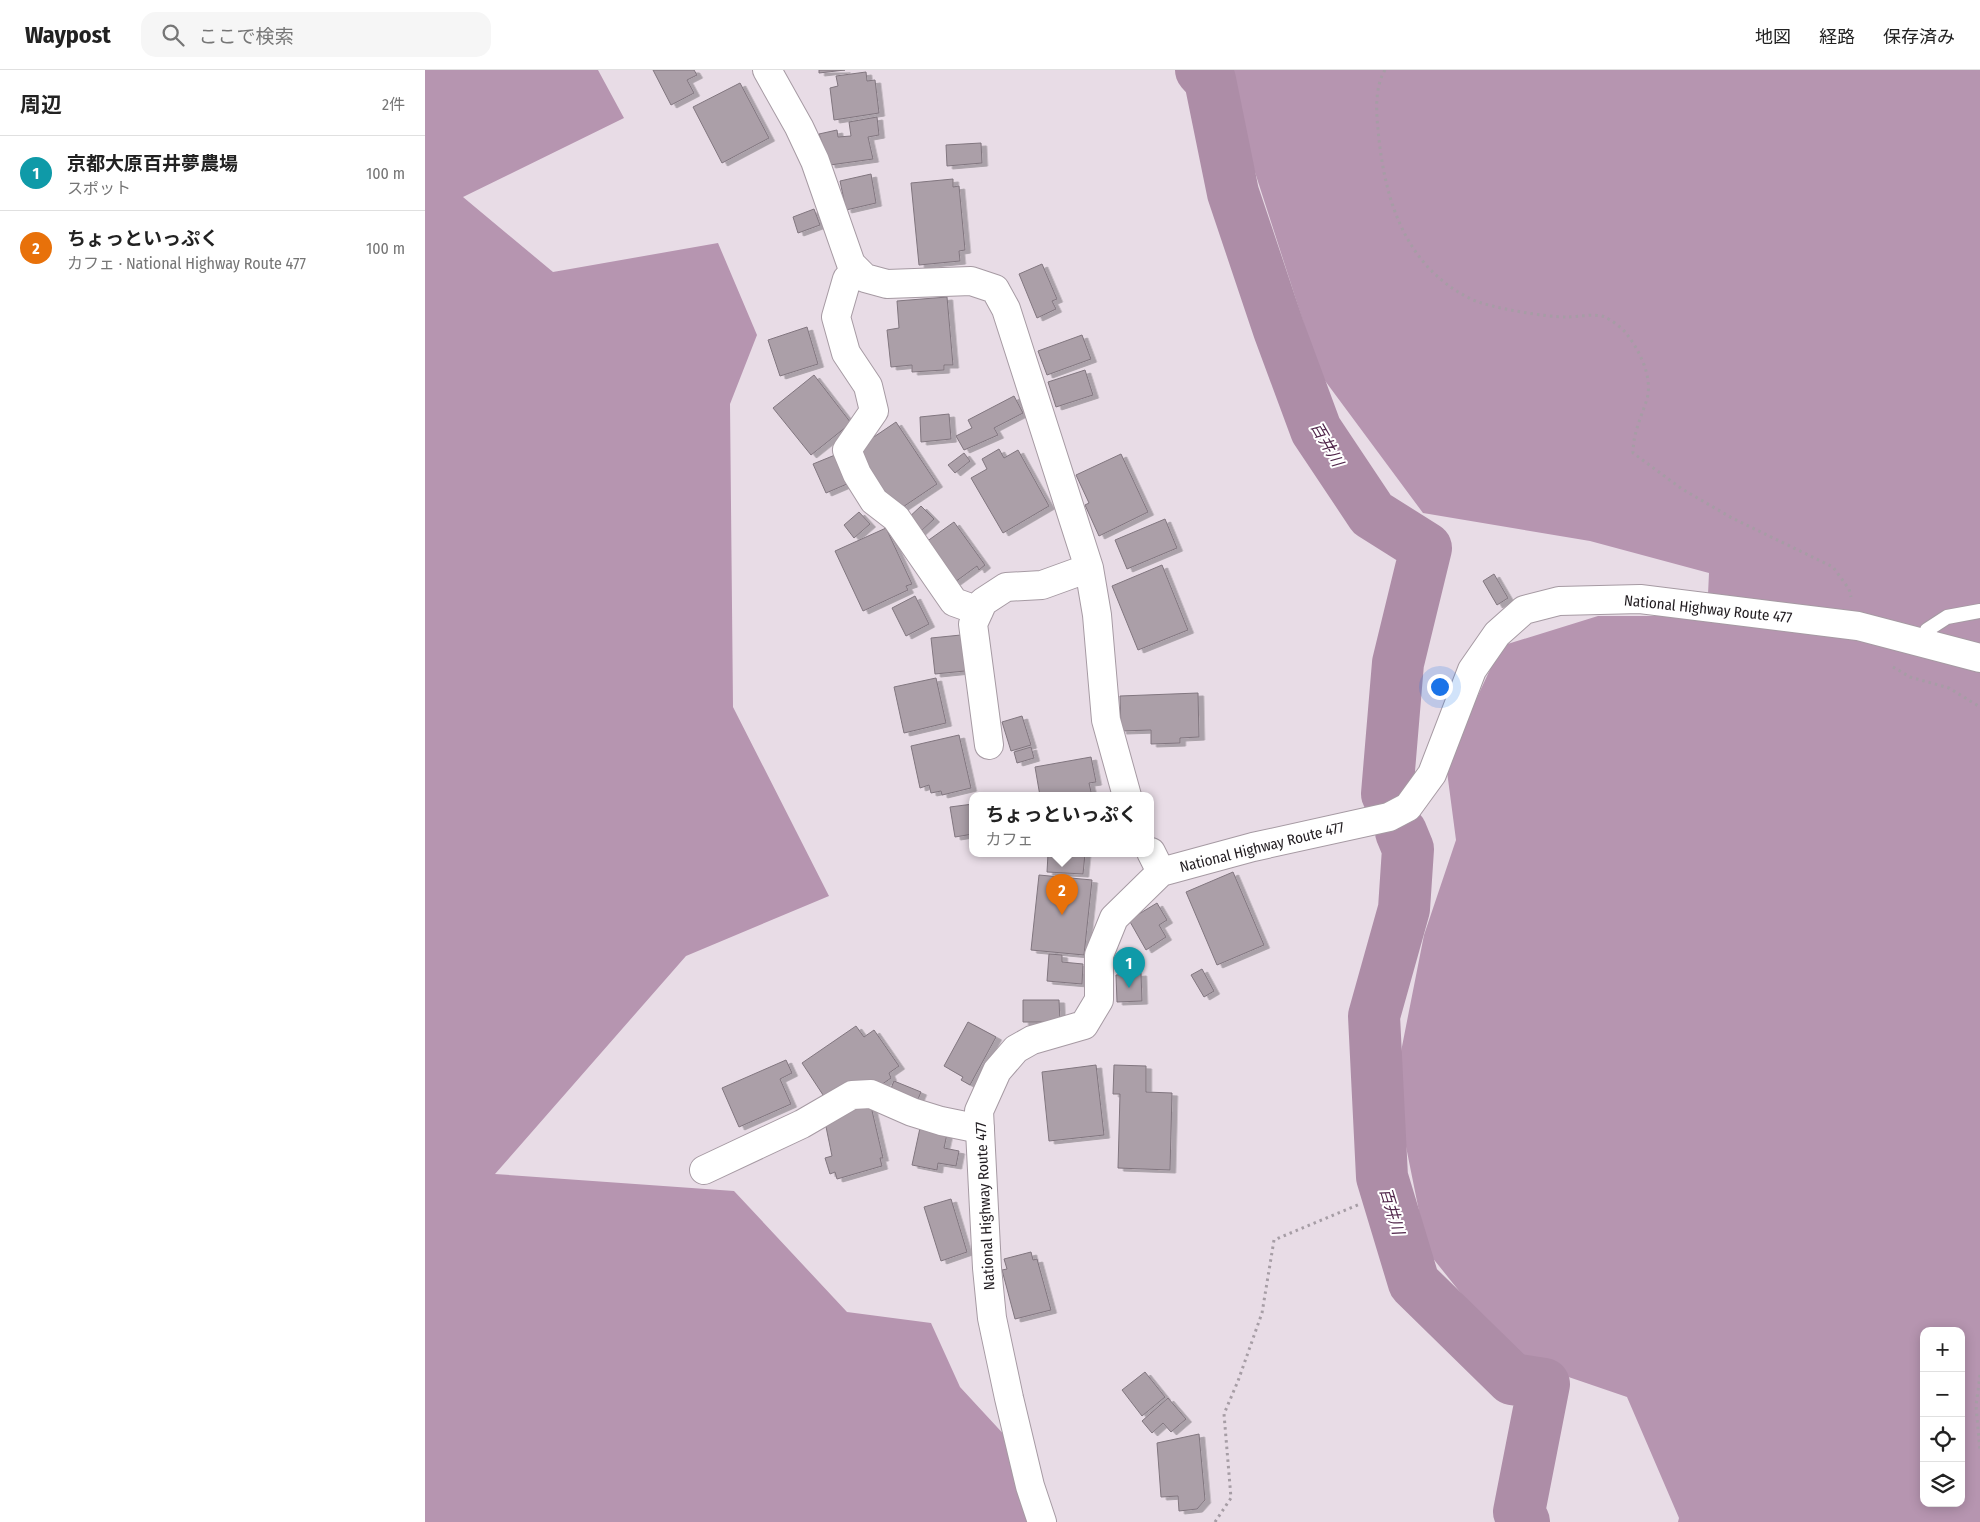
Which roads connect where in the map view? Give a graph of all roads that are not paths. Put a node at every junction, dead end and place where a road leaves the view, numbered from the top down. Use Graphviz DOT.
graph roads {
  1 [pos="767,70"];
  2 [pos="857,270"];
  3 [pos="1089,568"];
  4 [pos="979,611"];
  5 [pos="1980,611"];
  6 [pos="1938,646"];
  7 [pos="1980,658"];
  8 [pos="989,745"];
  9 [pos="1126,792"];
  10 [pos="1156,862"];
  11 [pos="980,1129"];
  12 [pos="704,1170"];
  13 [pos="1042,1522"];
  1 -- 2 [label="main road"];
  2 -- 3 [label="main road"];
  2 -- 4 [label="main road"];
  3 -- 4 [label="main road"];
  3 -- 9 [label="main road"];
  4 -- 8 [label="main road"];
  5 -- 6 [label="lane"];
  6 -- 7 [label="main road, National Highway Route 477"];
  6 -- 10 [label="main road, National Highway Route 477"];
  10 -- 11 [label="main road, National Highway Route 477"];
  11 -- 12 [label="main road"];
  11 -- 13 [label="main road, National Highway Route 477"];
}
